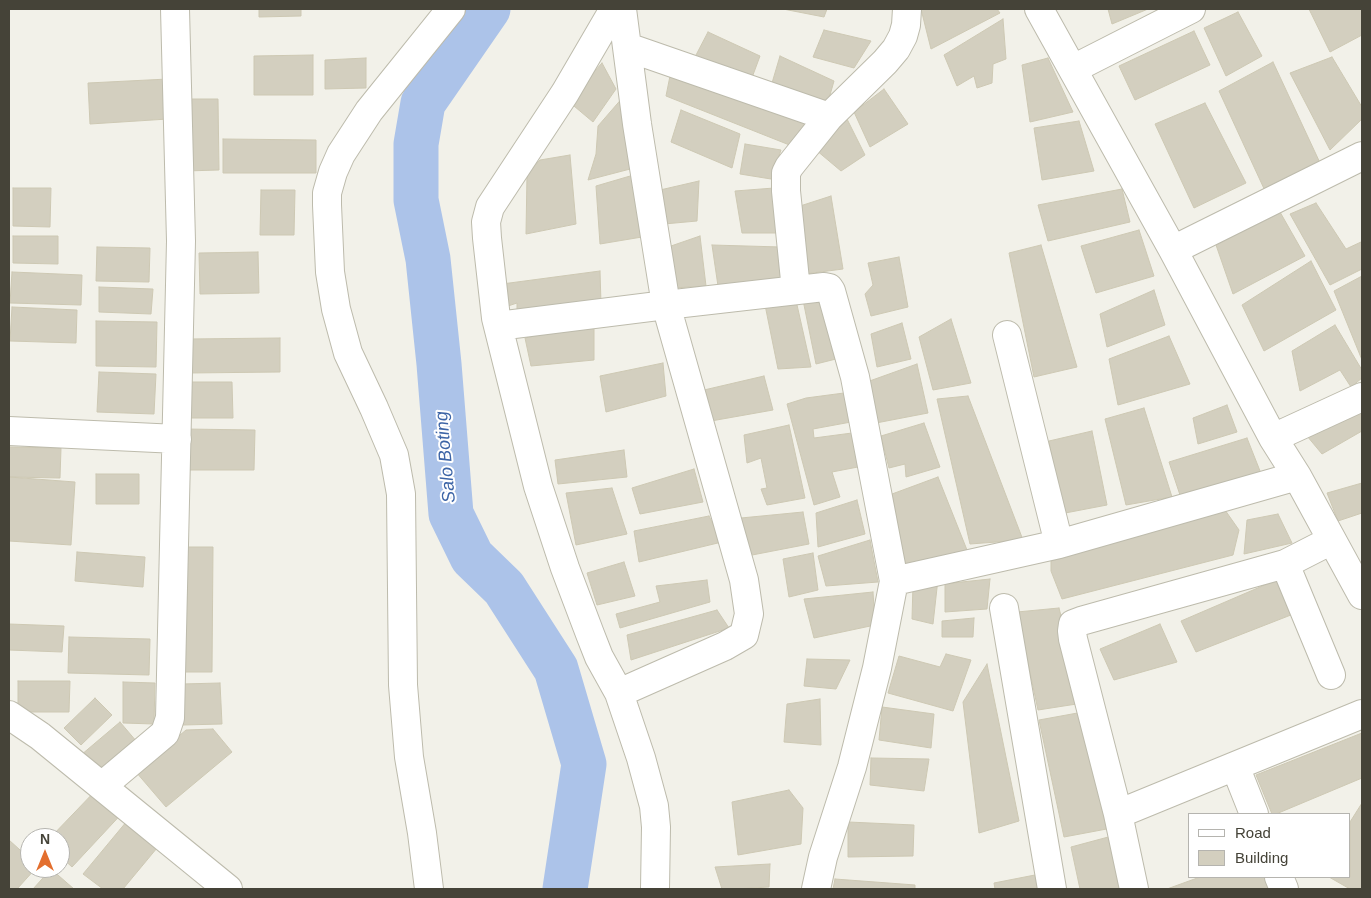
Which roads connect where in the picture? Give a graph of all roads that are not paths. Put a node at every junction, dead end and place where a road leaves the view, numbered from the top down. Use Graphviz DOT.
graph roads {
  1 [pos="175,9"];
  2 [pos="451,9"];
  3 [pos="614,9"];
  4 [pos="622,9"];
  5 [pos="907,9"];
  6 [pos="1039,9"];
  7 [pos="1191,9"];
  8 [pos="626,47"];
  9 [pos="1073,69"];
  10 [pos="829,117"];
  11 [pos="1362,156"];
  12 [pos="1173,250"];
  13 [pos="796,290"];
  14 [pos="666,305"];
  15 [pos="498,326"];
  16 [pos="1007,335"];
  17 [pos="1362,397"];
  18 [pos="9,431"];
  19 [pos="1273,438"];
  20 [pos="177,439"];
  21 [pos="1297,476"];
  22 [pos="1332,540"];
  23 [pos="1059,544"];
  24 [pos="1284,564"];
  25 [pos="894,581"];
  26 [pos="1362,595"];
  27 [pos="1004,608"];
  28 [pos="1331,675"];
  29 [pos="619,693"];
  30 [pos="1362,714"];
  31 [pos="9,715"];
  32 [pos="1236,766"];
  33 [pos="102,786"];
  34 [pos="1254,813"];
  35 [pos="1118,814"];
  36 [pos="228,889"];
  37 [pos="429,889"];
  38 [pos="655,889"];
  39 [pos="816,889"];
  40 [pos="1052,889"];
  41 [pos="1134,889"];
  1 -- 20 [label="street"];
  2 -- 37 [label="street"];
  3 -- 15 [label="street"];
  4 -- 8 [label="street"];
  5 -- 10 [label="street"];
  6 -- 9 [label="street"];
  7 -- 9 [label="street"];
  8 -- 10 [label="street"];
  8 -- 14 [label="street"];
  9 -- 12 [label="street"];
  10 -- 13 [label="street"];
  11 -- 12 [label="street"];
  12 -- 19 [label="street"];
  13 -- 14 [label="street"];
  13 -- 25 [label="street"];
  14 -- 15 [label="street"];
  14 -- 29 [label="street"];
  15 -- 29 [label="street"];
  16 -- 23 [label="street"];
  17 -- 19 [label="street"];
  18 -- 20 [label="street"];
  19 -- 21 [label="street"];
  20 -- 33 [label="street"];
  21 -- 22 [label="street"];
  21 -- 23 [label="street"];
  22 -- 24 [label="street"];
  22 -- 26 [label="street"];
  23 -- 25 [label="street"];
  24 -- 28 [label="street"];
  24 -- 35 [label="street"];
  25 -- 39 [label="street"];
  27 -- 40 [label="street"];
  29 -- 38 [label="street"];
  30 -- 32 [label="street"];
  31 -- 33 [label="street"];
  32 -- 34 [label="street"];
  32 -- 35 [label="street"];
  33 -- 36 [label="street"];
  35 -- 41 [label="street"];
}
